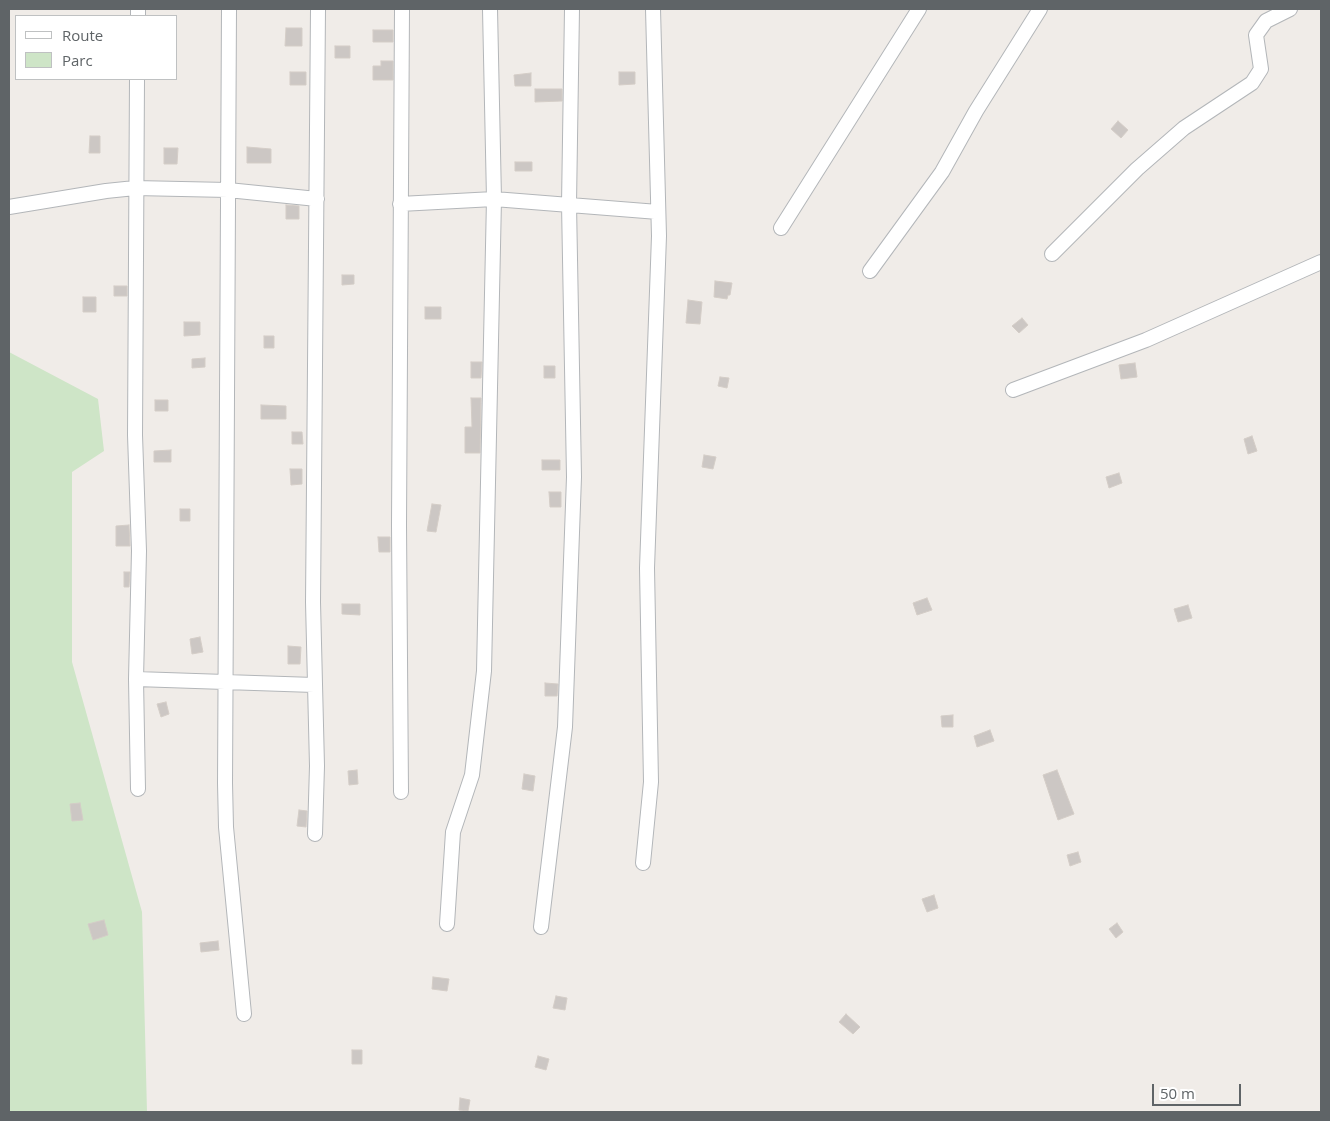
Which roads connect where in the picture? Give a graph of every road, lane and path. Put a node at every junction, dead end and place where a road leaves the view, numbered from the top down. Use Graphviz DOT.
graph roads {
  1 [pos="229,9"];
  2 [pos="318,9"];
  3 [pos="402,9"];
  4 [pos="490,9"];
  5 [pos="572,9"];
  6 [pos="653,9"];
  7 [pos="919,9"];
  8 [pos="1040,9"];
  9 [pos="1290,9"];
  10 [pos="137,80"];
  11 [pos="135,188"];
  12 [pos="228,190"];
  13 [pos="317,199"];
  14 [pos="494,199"];
  15 [pos="400,204"];
  16 [pos="569,204"];
  17 [pos="9,207"];
  18 [pos="658,212"];
  19 [pos="780,228"];
  20 [pos="1052,254"];
  21 [pos="1321,262"];
  22 [pos="870,270"];
  23 [pos="1013,390"];
  24 [pos="136,680"];
  25 [pos="225,683"];
  26 [pos="314,685"];
  27 [pos="138,789"];
  28 [pos="401,792"];
  29 [pos="315,834"];
  30 [pos="643,863"];
  31 [pos="447,924"];
  32 [pos="542,927"];
  33 [pos="244,1014"];
  1 -- 12 [label="street"];
  2 -- 13 [label="street"];
  3 -- 15 [label="street"];
  4 -- 14 [label="street"];
  5 -- 16 [label="street"];
  6 -- 18 [label="street"];
  7 -- 19 [label="street"];
  8 -- 22 [label="street"];
  9 -- 20 [label="street"];
  10 -- 11 [label="street"];
  11 -- 12 [label="street"];
  11 -- 17 [label="street"];
  11 -- 24 [label="street"];
  12 -- 13 [label="street"];
  12 -- 25 [label="street"];
  13 -- 26 [label="street"];
  14 -- 15 [label="street"];
  14 -- 16 [label="street"];
  14 -- 31 [label="street"];
  15 -- 28 [label="street"];
  16 -- 18 [label="street"];
  16 -- 32 [label="street"];
  18 -- 30 [label="street"];
  21 -- 23 [label="street"];
  24 -- 25 [label="street"];
  24 -- 27 [label="street"];
  25 -- 26 [label="street"];
  25 -- 33 [label="street"];
  26 -- 29 [label="street"];
}
